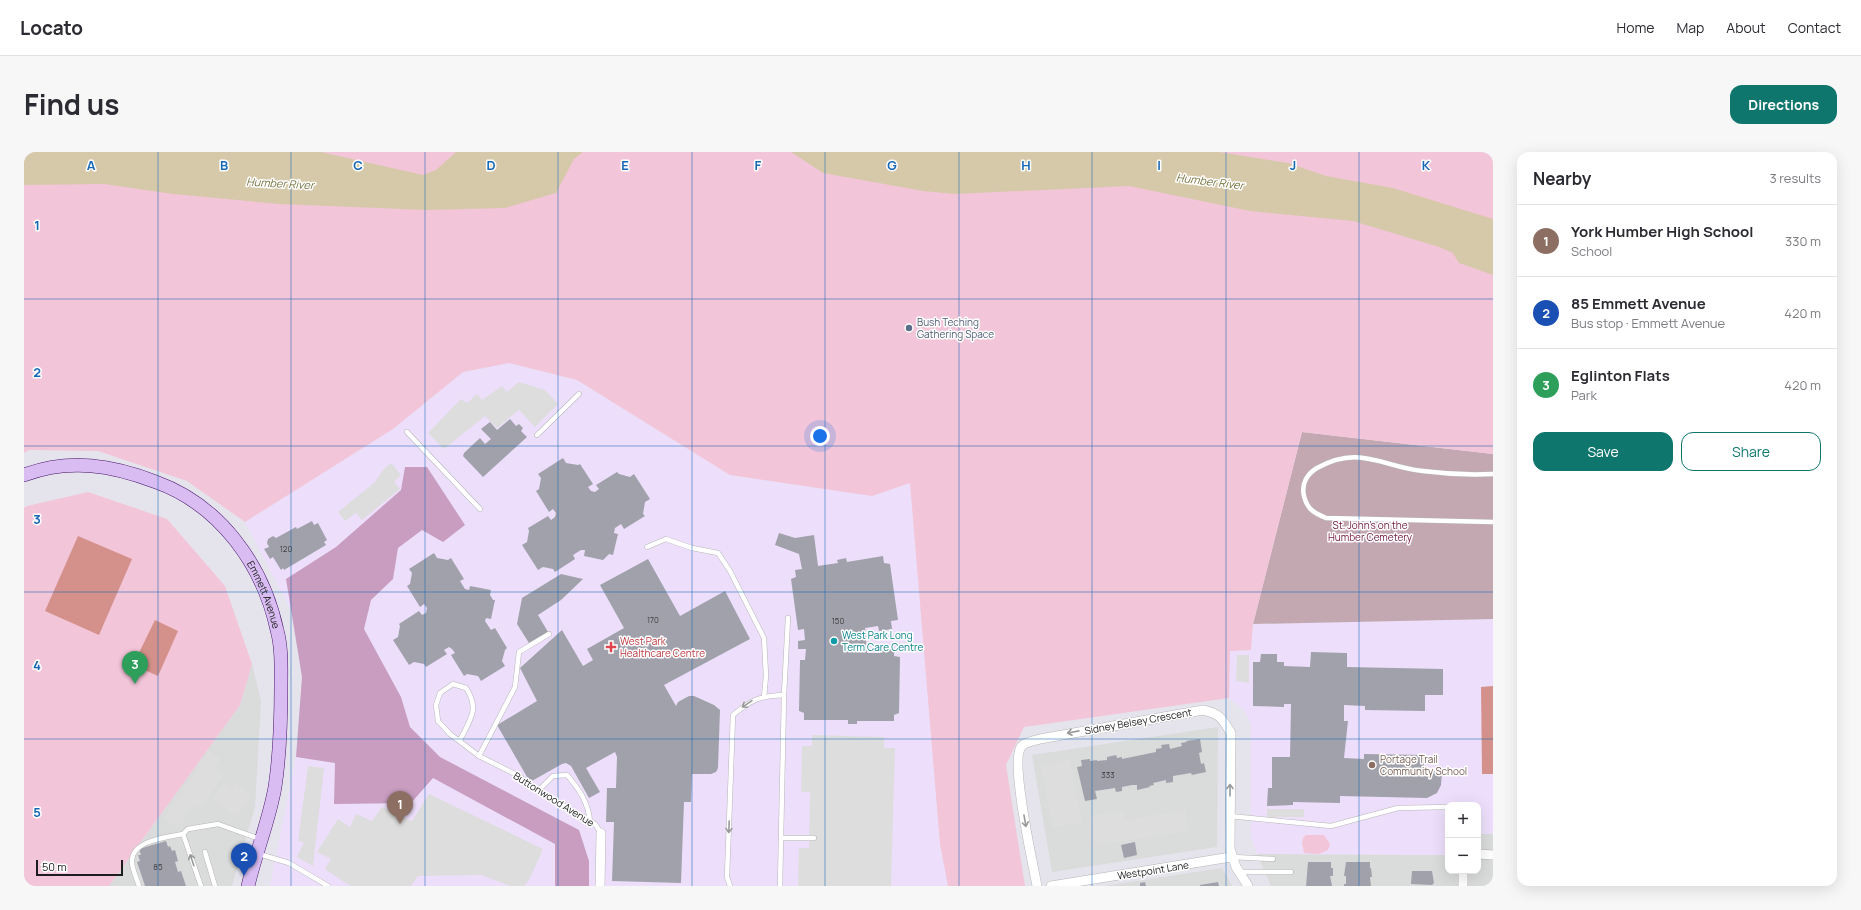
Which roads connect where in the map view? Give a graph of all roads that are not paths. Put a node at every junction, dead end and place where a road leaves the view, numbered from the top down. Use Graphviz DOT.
graph roads {
  1 [pos="579,394"];
  2 [pos="407,432"];
  3 [pos="537,435"];
  4 [pos="1493,474"];
  5 [pos="24,475"];
  6 [pos="480,509"];
  7 [pos="1493,522"];
  8 [pos="647,547"];
  9 [pos="788,618"];
  10 [pos="549,634"];
  11 [pos="784,695"];
  12 [pos="764,697"];
  13 [pos="460,740"];
  14 [pos="479,756"];
  15 [pos="538,791"];
  16 [pos="1445,806"];
  17 [pos="1230,816"];
  18 [pos="590,821"];
  19 [pos="601,833"];
  20 [pos="183,834"];
  21 [pos="781,838"];
  22 [pos="814,838"];
  23 [pos="262,839"];
  24 [pos="205,852"];
  25 [pos="258,854"];
  26 [pos="1481,854"];
  27 [pos="1493,854"];
  28 [pos="1231,857"];
  29 [pos="1273,859"];
  30 [pos="1239,872"];
  31 [pos="1291,872"];
  32 [pos="1463,874"];
  33 [pos="139,886"];
  34 [pos="201,886"];
  35 [pos="216,886"];
  36 [pos="248,886"];
  37 [pos="328,886"];
  38 [pos="600,886"];
  39 [pos="730,886"];
  40 [pos="780,886"];
  41 [pos="1037,886"];
  42 [pos="1051,886"];
  43 [pos="1248,886"];
  44 [pos="1463,886"];
  1 -- 3 [label="lane"];
  2 -- 6 [label="lane"];
  4 -- 7 [label="lane"];
  5 -- 23 [label="street, Emmett Avenue"];
  8 -- 12 [label="lane"];
  9 -- 11 [label="lane"];
  10 -- 14 [label="lane"];
  11 -- 12 [label="lane"];
  11 -- 21 [label="lane"];
  12 -- 39 [label="lane, one-way"];
  13 -- 13 [label="lane, Buttonwood Avenue"];
  13 -- 14 [label="lane, Buttonwood Avenue"];
  14 -- 15 [label="lane, Buttonwood Avenue"];
  15 -- 18 [label="lane, Buttonwood Avenue"];
  15 -- 18 [label="lane"];
  16 -- 17 [label="lane"];
  17 -- 28 [label="street, Sidney Belsey Crescent"];
  17 -- 41 [label="street, Sidney Belsey Crescent, one-way"];
  18 -- 19 [label="lane, Buttonwood Avenue"];
  19 -- 38 [label="street, Buttonwood Avenue"];
  20 -- 23 [label="lane"];
  20 -- 33 [label="lane"];
  34 -- 20 [label="lane, one-way"];
  21 -- 22 [label="lane"];
  21 -- 40 [label="lane"];
  23 -- 25 [label="street, Emmett Avenue"];
  24 -- 35 [label="lane"];
  25 -- 36 [label="street, Emmett Avenue"];
  25 -- 37 [label="lane"];
  26 -- 27 [label="street"];
  28 -- 29 [label="lane"];
  28 -- 30 [label="street, Sidney Belsey Crescent"];
  28 -- 42 [label="street, Westpoint Lane"];
  30 -- 31 [label="lane"];
  30 -- 43 [label="street, Sidney Belsey Crescent"];
  32 -- 44 [label="street"];
}
